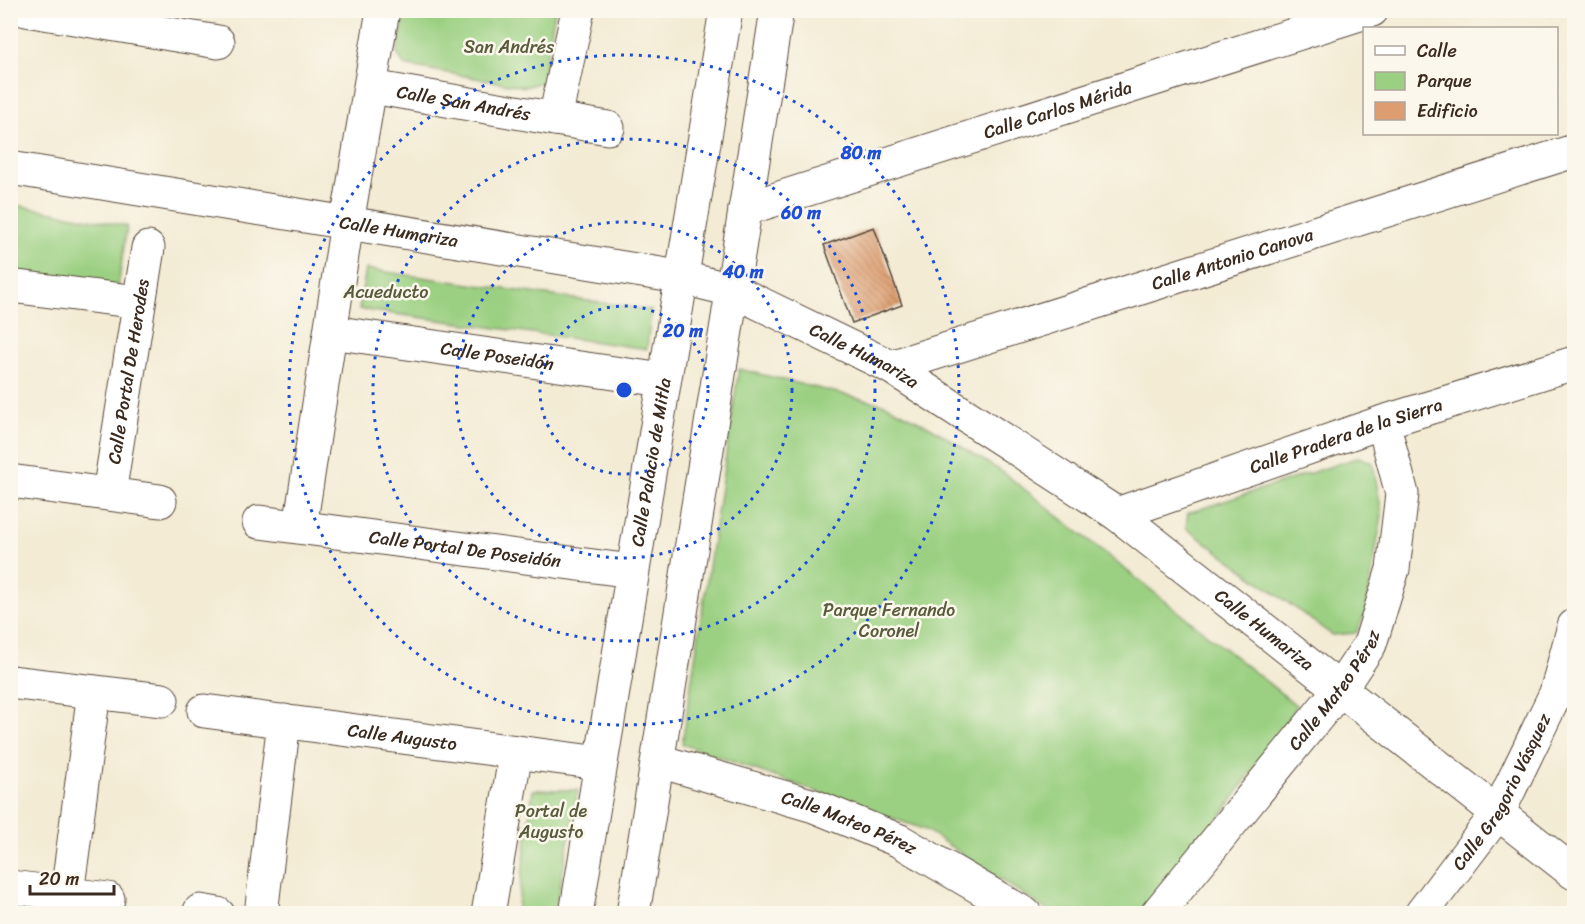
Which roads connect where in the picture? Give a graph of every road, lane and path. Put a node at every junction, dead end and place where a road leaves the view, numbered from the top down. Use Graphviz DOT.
graph roads {
  1 [pos="26,10"];
  2 [pos="384,10"];
  3 [pos="578,10"];
  4 [pos="726,10"];
  5 [pos="777,10"];
  6 [pos="1371,10"];
  7 [pos="171,22"];
  8 [pos="218,42"];
  9 [pos="372,87"];
  10 [pos="555,118"];
  11 [pos="608,128"];
  12 [pos="1575,151"];
  13 [pos="10,168"];
  14 [pos="745,209"];
  15 [pos="347,223"];
  16 [pos="148,248"];
  17 [pos="679,278"];
  18 [pos="10,286"];
  19 [pos="732,290"];
  20 [pos="139,302"];
  21 [pos="332,332"];
  22 [pos="1575,363"];
  23 [pos="891,366"];
  24 [pos="663,380"];
  25 [pos="1383,422"];
  26 [pos="10,481"];
  27 [pos="108,494"];
  28 [pos="160,501"];
  29 [pos="1116,514"];
  30 [pos="259,522"];
  31 [pos="300,528"];
  32 [pos="632,571"];
  33 [pos="1575,626"];
  34 [pos="10,681"];
  35 [pos="1340,689"];
  36 [pos="94,692"];
  37 [pos="162,700"];
  38 [pos="204,711"];
  39 [pos="284,722"];
  40 [pos="516,752"];
  41 [pos="659,761"];
  42 [pos="600,763"];
  43 [pos="1498,813"];
  44 [pos="1575,873"];
  45 [pos="10,886"];
  46 [pos="67,894"];
  47 [pos="108,899"];
  48 [pos="261,914"];
  49 [pos="488,914"];
  50 [pos="576,914"];
  51 [pos="633,914"];
  52 [pos="1025,914"];
  53 [pos="1157,914"];
  54 [pos="1420,914"];
  1 -- 7 [label="street"];
  2 -- 9 [label="street, Calle San Andrés"];
  3 -- 10 [label="street, Calle San Andrés"];
  4 -- 17 [label="street, Calle Palacio de Mitla"];
  5 -- 14 [label="street"];
  6 -- 14 [label="street, Calle Carlos Mérida"];
  7 -- 8 [label="street"];
  9 -- 10 [label="street, Calle San Andrés"];
  9 -- 15 [label="street, Calle San Andrés"];
  10 -- 11 [label="street, Calle San Andrés"];
  12 -- 23 [label="street, Calle Antonio Canova"];
  13 -- 15 [label="street, Calle Humariza"];
  14 -- 19 [label="street"];
  15 -- 17 [label="street, Calle Humariza"];
  15 -- 21 [label="street"];
  16 -- 20 [label="street, Calle Portal De Herodes"];
  17 -- 19 [label="street, Calle Humariza"];
  17 -- 24 [label="street, Calle Palacio de Mitla"];
  18 -- 20 [label="street"];
  19 -- 23 [label="street, Calle Humariza"];
  19 -- 41 [label="street"];
  20 -- 27 [label="street, Calle Portal De Herodes"];
  21 -- 24 [label="street, Calle Poseidón"];
  21 -- 31 [label="street"];
  22 -- 25 [label="street, Calle Pradera de la Sierra"];
  23 -- 29 [label="street, Calle Humariza"];
  24 -- 32 [label="street, Calle Palacio de Mitla"];
  25 -- 29 [label="street, Calle Pradera de la Sierra"];
  25 -- 35 [label="street, Calle Mateo Pérez"];
  26 -- 27 [label="street"];
  27 -- 28 [label="street"];
  29 -- 35 [label="street, Calle Humariza"];
  30 -- 31 [label="street, Calle Portal De Poseidón"];
  31 -- 32 [label="street, Calle Portal De Poseidón"];
  32 -- 42 [label="street, Calle Palacio de Mitla"];
  33 -- 43 [label="street, Calle Gregorio Vásquez"];
  34 -- 36 [label="street"];
  35 -- 43 [label="street, Calle Humariza"];
  35 -- 53 [label="street, Calle Mateo Pérez"];
  36 -- 37 [label="street"];
  36 -- 46 [label="street"];
  38 -- 39 [label="street, Calle Augusto"];
  39 -- 40 [label="street, Calle Augusto"];
  39 -- 48 [label="street"];
  40 -- 42 [label="street, Calle Augusto"];
  40 -- 49 [label="street"];
  41 -- 51 [label="street"];
  41 -- 52 [label="street, Calle Mateo Pérez"];
  42 -- 50 [label="street, Calle Palacio de Mitla"];
  43 -- 44 [label="street, Calle Humariza"];
  43 -- 54 [label="street, Calle Gregorio Vásquez"];
  45 -- 46 [label="street"];
  46 -- 47 [label="street"];
}
